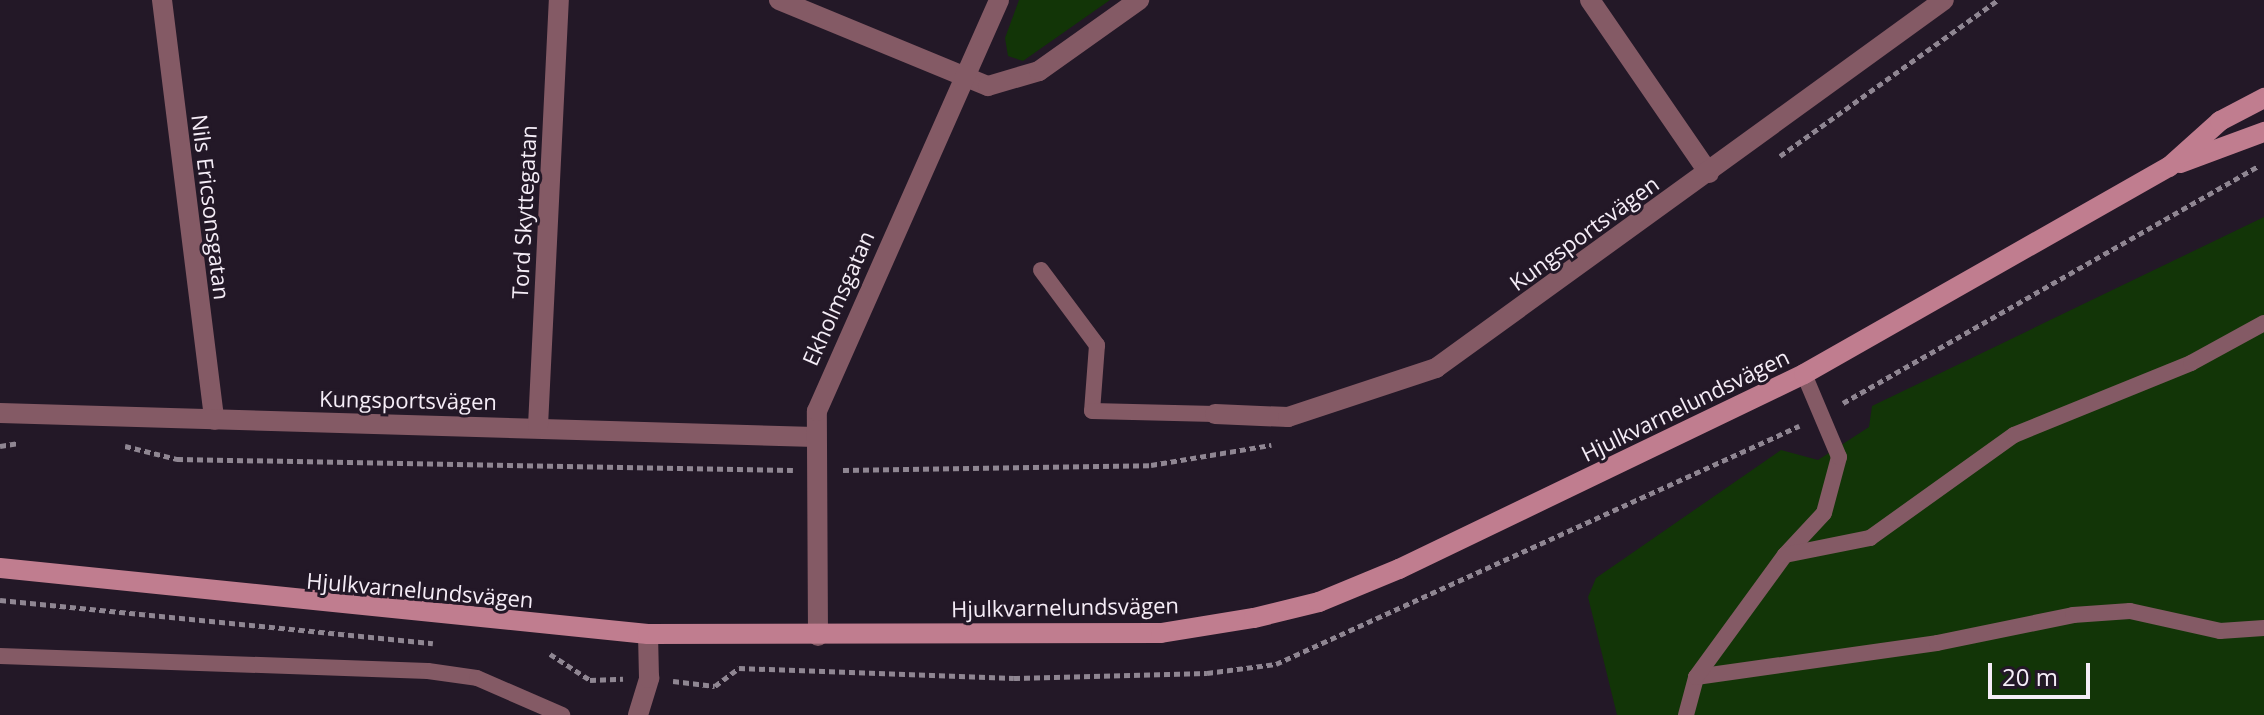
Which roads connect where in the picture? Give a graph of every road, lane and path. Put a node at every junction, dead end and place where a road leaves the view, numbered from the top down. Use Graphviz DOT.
graph roads {
  1 [pos="162,0"];
  2 [pos="559,0"];
  3 [pos="779,0"];
  4 [pos="999,0"];
  5 [pos="1139,0"];
  6 [pos="1590,0"];
  7 [pos="1944,0"];
  8 [pos="1998,0"];
  9 [pos="964,77"];
  10 [pos="2264,98"];
  11 [pos="2264,132"];
  12 [pos="1771,163"];
  13 [pos="2264,164"];
  14 [pos="2169,167"];
  15 [pos="1709,173"];
  16 [pos="1041,270"];
  17 [pos="2264,323"];
  18 [pos="1804,374"];
  19 [pos="0,413"];
  20 [pos="1824,413"];
  21 [pos="1215,414"];
  22 [pos="214,420"];
  23 [pos="538,426"];
  24 [pos="815,437"];
  25 [pos="1287,441"];
  26 [pos="27,442"];
  27 [pos="119,445"];
  28 [pos="0,446"];
  29 [pos="814,470"];
  30 [pos="1785,555"];
  31 [pos="0,568"];
  32 [pos="0,600"];
  33 [pos="2264,628"];
  34 [pos="648,634"];
  35 [pos="818,636"];
  36 [pos="444,644"];
  37 [pos="544,653"];
  38 [pos="0,656"];
  39 [pos="1696,677"];
  40 [pos="649,678"];
  41 [pos="562,715"];
  42 [pos="638,715"];
  43 [pos="1686,715"];
  1 -- 22 [label="street, Nils Ericsonsgatan"];
  2 -- 23 [label="street, Tord Skyttegatan"];
  3 -- 9 [label="street"];
  4 -- 9 [label="street, Ekholmsgatan"];
  5 -- 9 [label="street"];
  6 -- 15 [label="street"];
  7 -- 15 [label="street, Kungsportsvägen"];
  8 -- 12 [label="path"];
  9 -- 24 [label="street, Ekholmsgatan"];
  10 -- 14 [label="street, Hjulkvarnelundsvägen"];
  11 -- 14 [label="street, Hjulkvarnelundsvägen"];
  13 -- 20 [label="path"];
  14 -- 18 [label="street, Hjulkvarnelundsvägen"];
  15 -- 21 [label="street, Kungsportsvägen"];
  16 -- 21 [label="lane"];
  17 -- 30 [label="lane"];
  18 -- 20 [label="lane"];
  18 -- 35 [label="street, Hjulkvarnelundsvägen"];
  19 -- 22 [label="street, Kungsportsvägen"];
  20 -- 30 [label="lane"];
  20 -- 40 [label="path"];
  22 -- 23 [label="street, Kungsportsvägen"];
  23 -- 24 [label="street, Kungsportsvägen"];
  24 -- 29 [label="street, Ekholmsgatan"];
  25 -- 29 [label="path"];
  26 -- 28 [label="path"];
  27 -- 29 [label="path"];
  29 -- 35 [label="street, Ekholmsgatan"];
  30 -- 39 [label="lane"];
  31 -- 34 [label="street, Hjulkvarnelundsvägen"];
  32 -- 36 [label="path"];
  33 -- 39 [label="lane"];
  34 -- 35 [label="street, Hjulkvarnelundsvägen"];
  34 -- 40 [label="street"];
  37 -- 40 [label="path"];
  38 -- 41 [label="lane"];
  39 -- 43 [label="lane"];
  40 -- 42 [label="street"];
}
